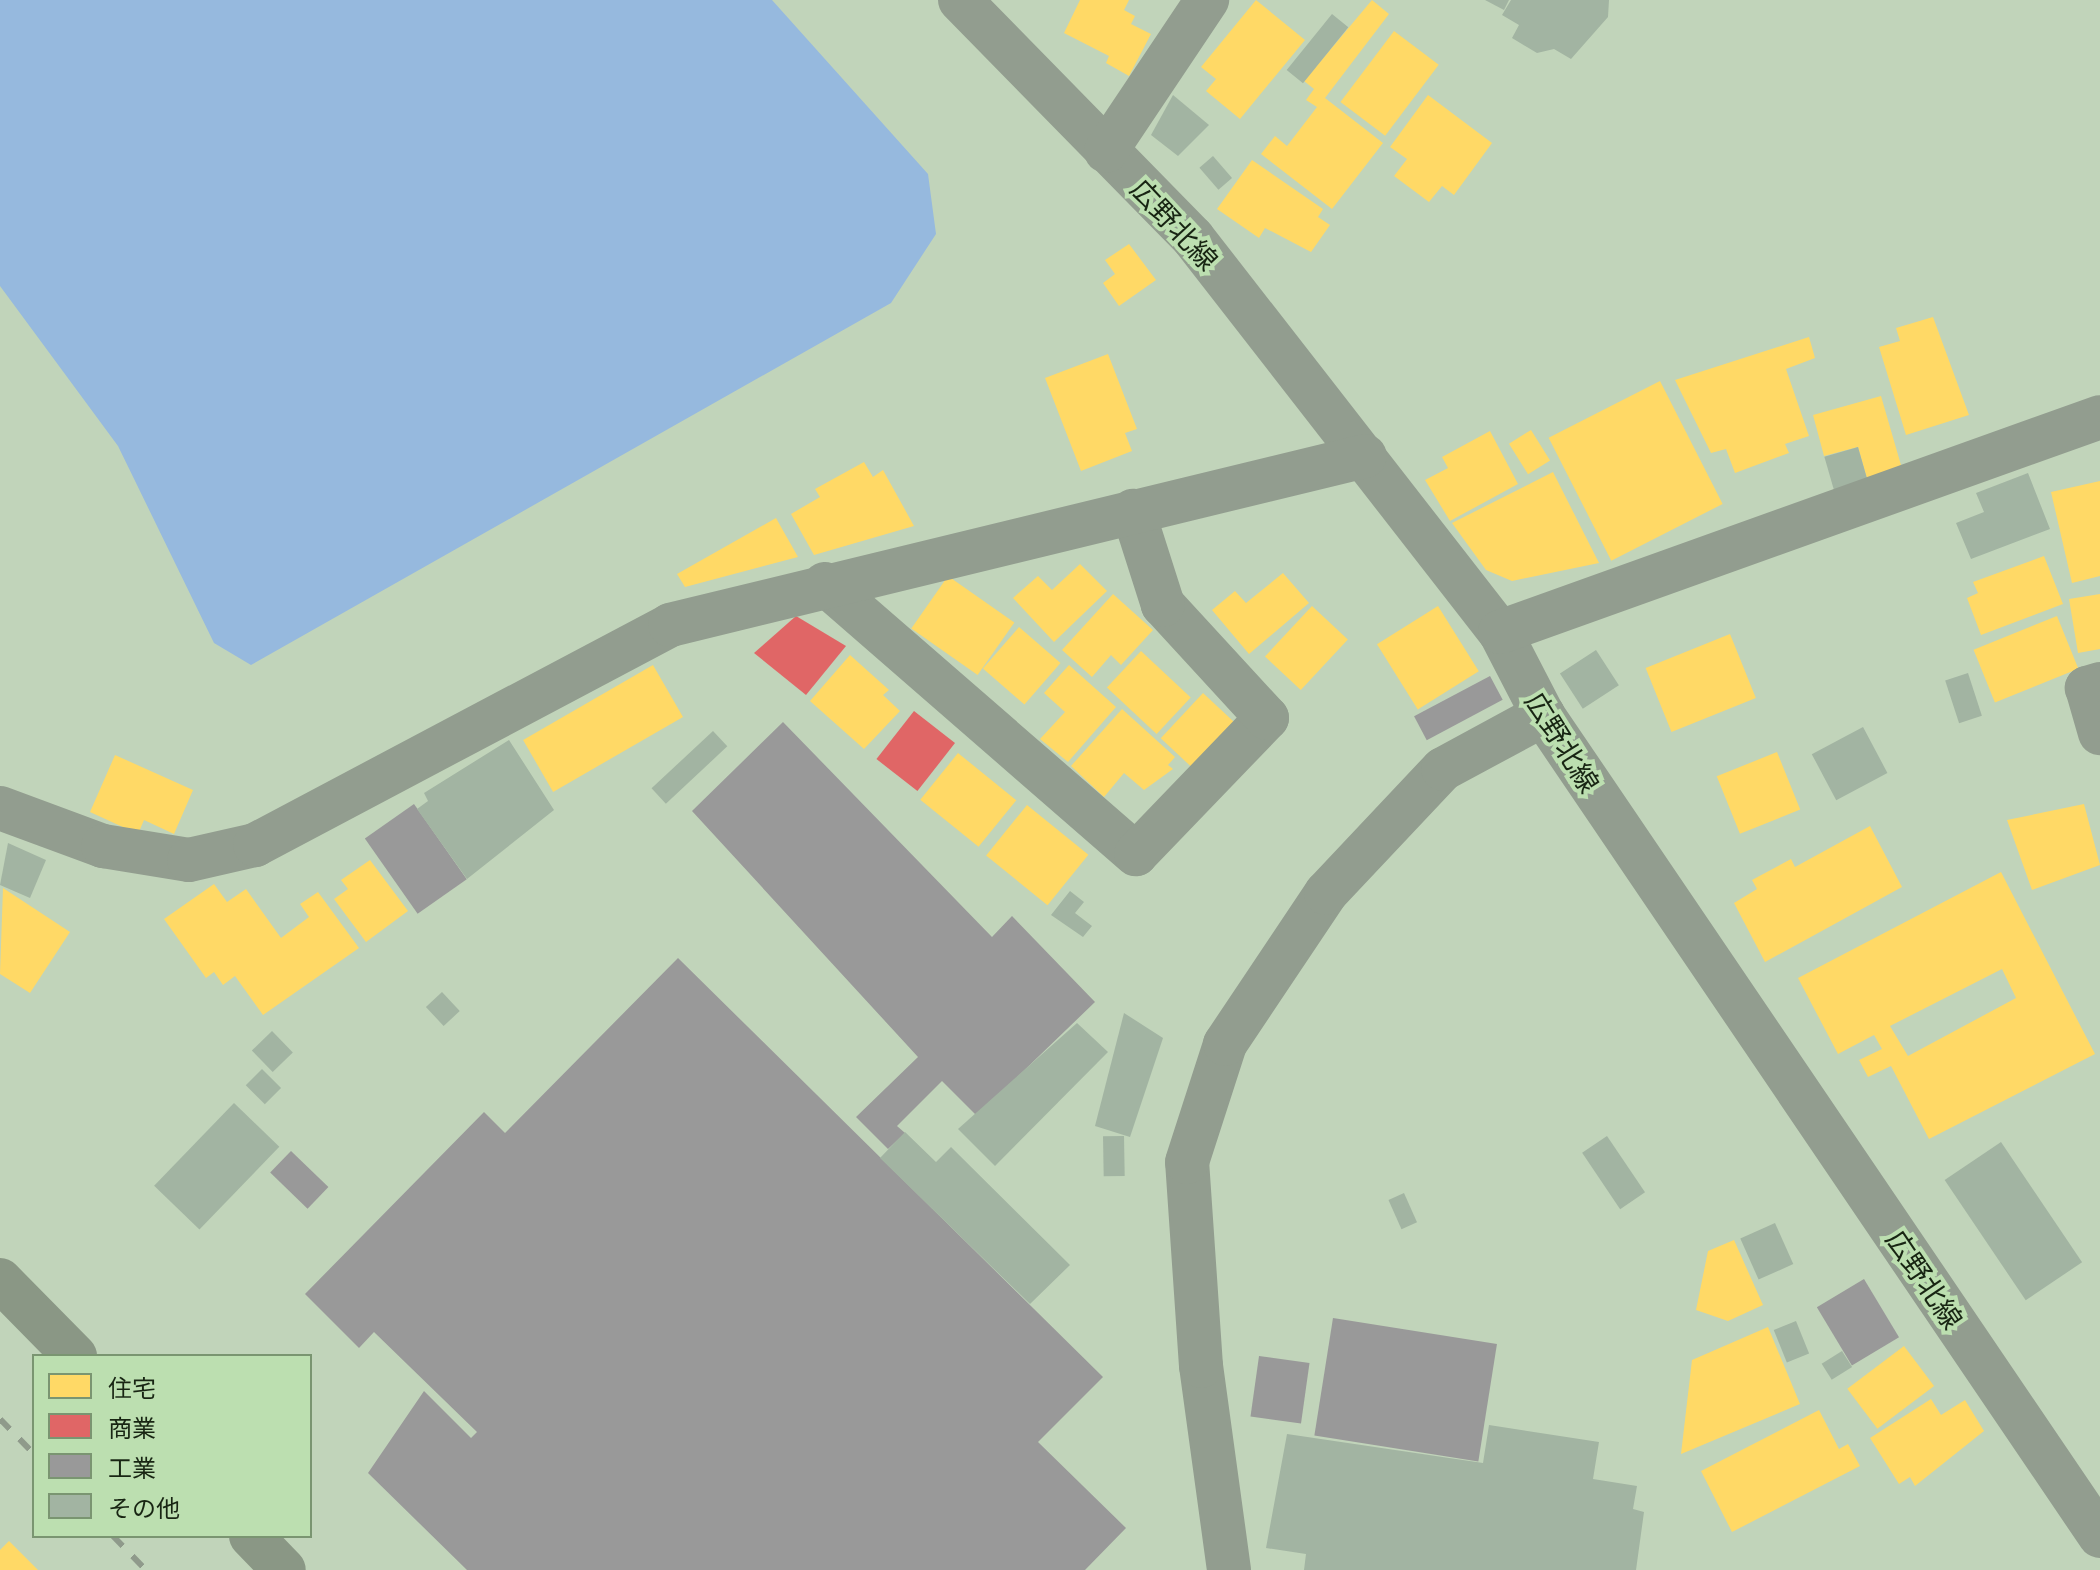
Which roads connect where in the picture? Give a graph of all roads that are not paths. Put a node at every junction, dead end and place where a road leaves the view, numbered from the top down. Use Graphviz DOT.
graph roads {
  1 [pos="960,0"];
  2 [pos="1207,0"];
  3 [pos="1106,151"];
  4 [pos="2100,417"];
  5 [pos="1365,456"];
  6 [pos="1133,511"];
  7 [pos="825,584"];
  8 [pos="1500,632"];
  9 [pos="2100,684"];
  10 [pos="1543,715"];
  11 [pos="2100,733"];
  12 [pos="0,808"];
  13 [pos="0,1280"];
  14 [pos="73,1354"];
  15 [pos="2100,1536"];
  16 [pos="253,1538"];
  17 [pos="284,1570"];
  18 [pos="1229,1570"];
  1 -- 3 [label="street, 広野北線"];
  2 -- 3 [label="street"];
  3 -- 5 [label="street, 広野北線"];
  4 -- 8 [label="street"];
  5 -- 6 [label="street"];
  5 -- 8 [label="street, 広野北線"];
  6 -- 7 [label="street"];
  6 -- 7 [label="street"];
  7 -- 12 [label="street"];
  8 -- 10 [label="street, 広野北線"];
  9 -- 11 [label="street"];
  10 -- 15 [label="street, 広野北線"];
  10 -- 18 [label="street"];
  13 -- 14 [label="main road"];
  16 -- 17 [label="main road"];
}
